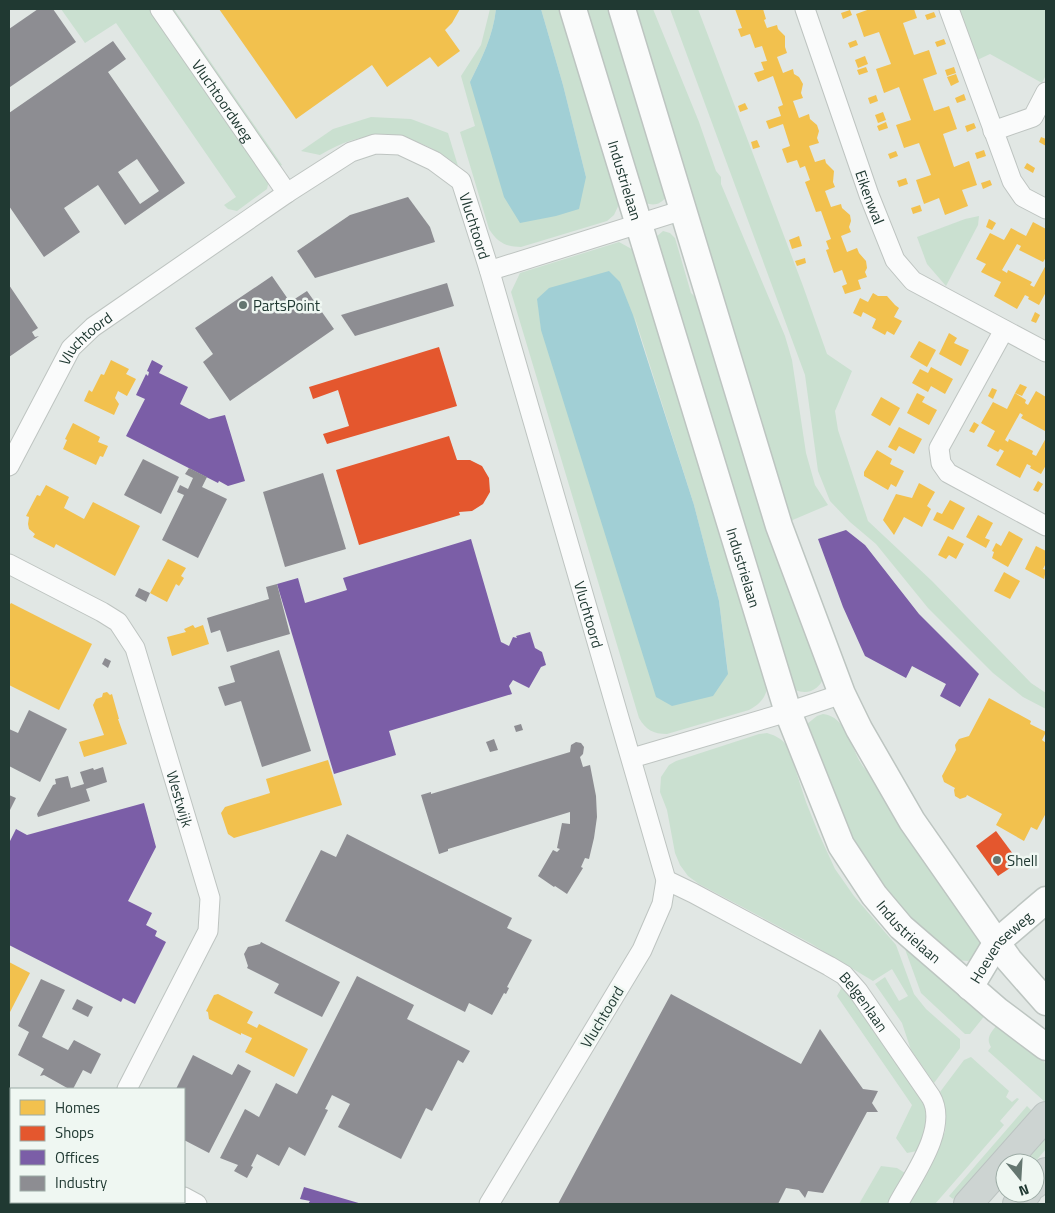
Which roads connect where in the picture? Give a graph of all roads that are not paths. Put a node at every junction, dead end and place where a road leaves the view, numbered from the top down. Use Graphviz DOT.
graph roads {
  1 [pos="160,9"];
  2 [pos="573,9"];
  3 [pos="622,9"];
  4 [pos="805,9"];
  5 [pos="949,9"];
  6 [pos="1046,92"];
  7 [pos="993,131"];
  8 [pos="286,193"];
  9 [pos="1046,209"];
  10 [pos="683,210"];
  11 [pos="638,224"];
  12 [pos="489,269"];
  13 [pos="1004,330"];
  14 [pos="1046,352"];
  15 [pos="14,441"];
  16 [pos="9,466"];
  17 [pos="1046,526"];
  18 [pos="9,564"];
  19 [pos="842,694"];
  20 [pos="788,712"];
  21 [pos="632,758"];
  22 [pos="666,880"];
  23 [pos="1046,900"];
  24 [pos="1046,918"];
  25 [pos="1003,951"];
  26 [pos="970,988"];
  27 [pos="1046,1002"];
  28 [pos="1046,1047"];
  29 [pos="128,1088"];
  30 [pos="1046,1116"];
  31 [pos="185,1198"];
  32 [pos="197,1204"];
  33 [pos="488,1204"];
  34 [pos="898,1204"];
  35 [pos="968,1204"];
  1 -- 8 [label="street, Vluchtoordweg"];
  2 -- 11 [label="main road, Industrielaan"];
  3 -- 10 [label="main road"];
  4 -- 13 [label="street, Eikenwal"];
  5 -- 7 [label="street"];
  6 -- 7 [label="street"];
  7 -- 9 [label="street"];
  8 -- 12 [label="street, Vluchtoord"];
  8 -- 15 [label="street, Vluchtoord"];
  10 -- 11 [label="street"];
  10 -- 19 [label="main road"];
  11 -- 12 [label="street"];
  11 -- 20 [label="main road, Industrielaan"];
  12 -- 21 [label="street, Vluchtoord"];
  13 -- 14 [label="street, Eikenwal"];
  13 -- 17 [label="street"];
  15 -- 16 [label="street, Vluchtoord"];
  18 -- 29 [label="street, Westwijk"];
  19 -- 20 [label="street"];
  19 -- 25 [label="main road"];
  20 -- 21 [label="street"];
  20 -- 26 [label="main road, Industrielaan"];
  21 -- 22 [label="street, Vluchtoord"];
  22 -- 33 [label="street, Vluchtoord"];
  22 -- 34 [label="street, Belgenlaan"];
  23 -- 25 [label="main road, Hoevenseweg"];
  24 -- 25 [label="main road, Hoevenseweg"];
  25 -- 26 [label="main road, Hoevenseweg"];
  25 -- 27 [label="main road"];
  26 -- 28 [label="main road, Industrielaan"];
  30 -- 35 [label="main road"];
  31 -- 32 [label="street"];
}
